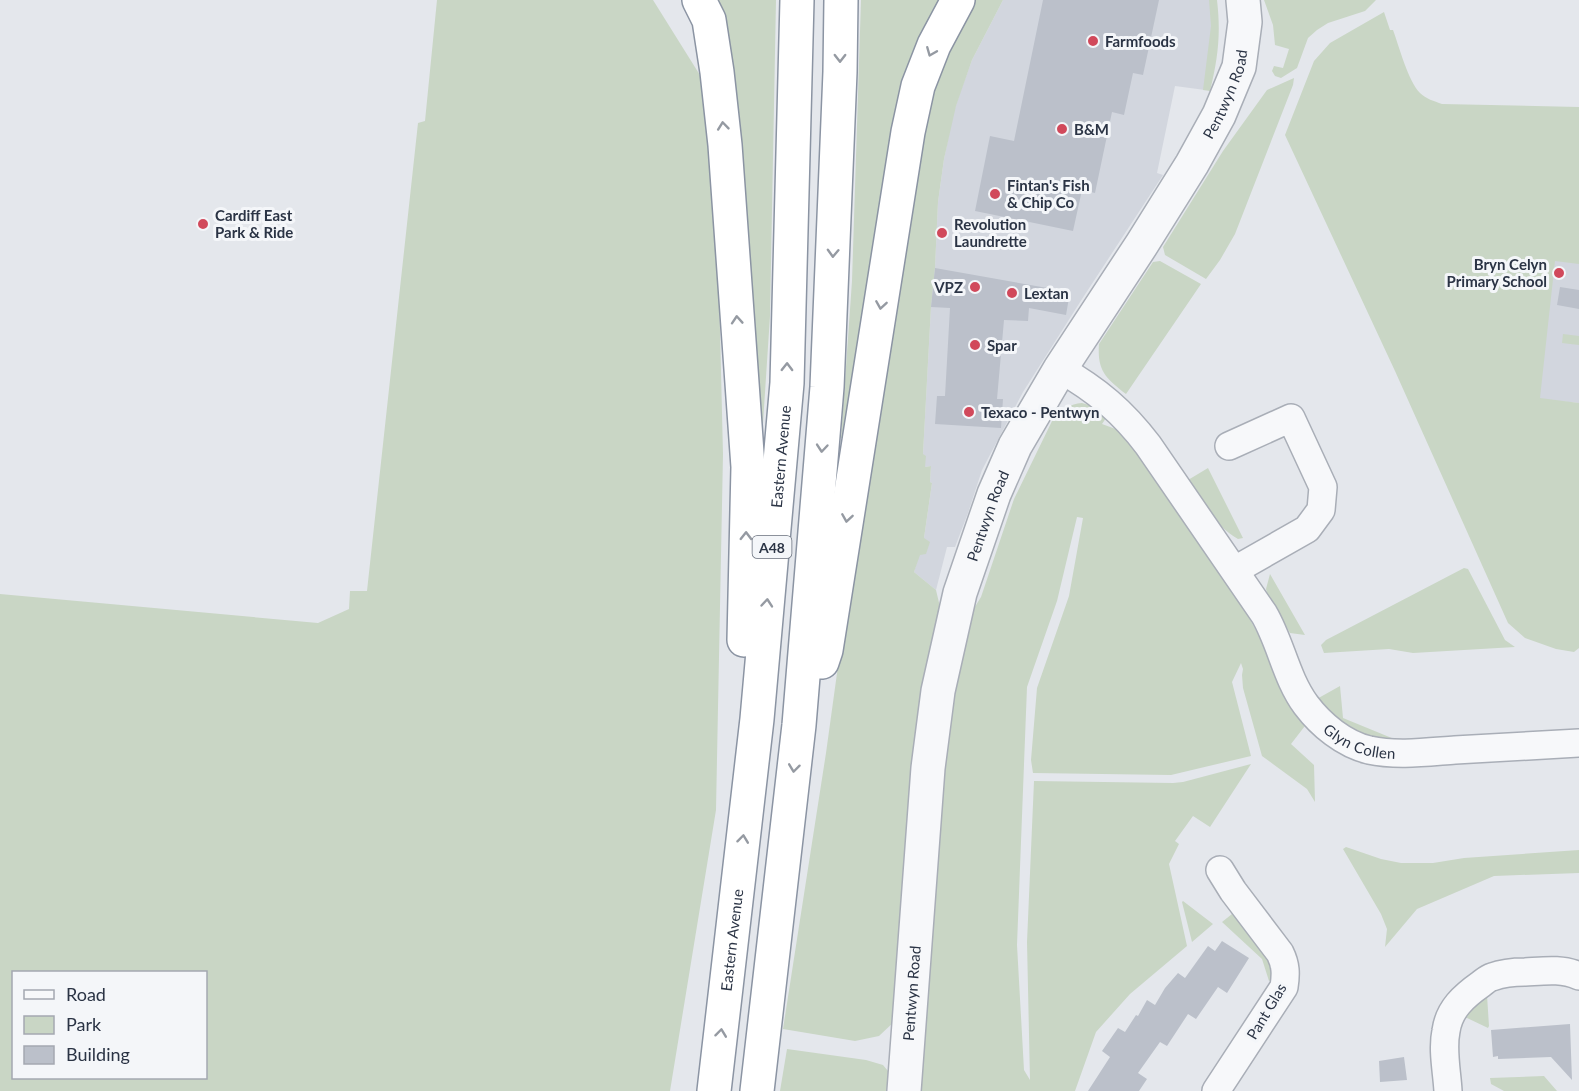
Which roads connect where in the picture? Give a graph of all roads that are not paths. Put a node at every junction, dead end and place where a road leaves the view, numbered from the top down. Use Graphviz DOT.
graph roads {
  1 [pos="699,0"];
  2 [pos="796,0"];
  3 [pos="841,0"];
  4 [pos="958,0"];
  5 [pos="1243,0"];
  6 [pos="1060,369"];
  7 [pos="1229,446"];
  8 [pos="1235,570"];
  9 [pos="757,719"];
  10 [pos="799,725"];
  11 [pos="1579,742"];
  12 [pos="1220,870"];
  13 [pos="1579,976"];
  14 [pos="714,1091"];
  15 [pos="757,1091"];
  16 [pos="904,1091"];
  17 [pos="1216,1091"];
  18 [pos="1448,1091"];
  9 -- 1 [label="highway, one-way"];
  9 -- 2 [label="highway, Eastern Avenue / A48, one-way"];
  3 -- 10 [label="highway, A48, one-way"];
  4 -- 10 [label="highway, one-way"];
  5 -- 6 [label="street, Pentwyn Road"];
  6 -- 8 [label="street, Glyn Collen"];
  6 -- 16 [label="street, Pentwyn Road"];
  7 -- 8 [label="street"];
  8 -- 11 [label="street, Glyn Collen"];
  14 -- 9 [label="highway, Eastern Avenue / A48, one-way"];
  10 -- 15 [label="highway, A48, one-way"];
  12 -- 17 [label="street, Pant Glas"];
  13 -- 18 [label="street"];
}
